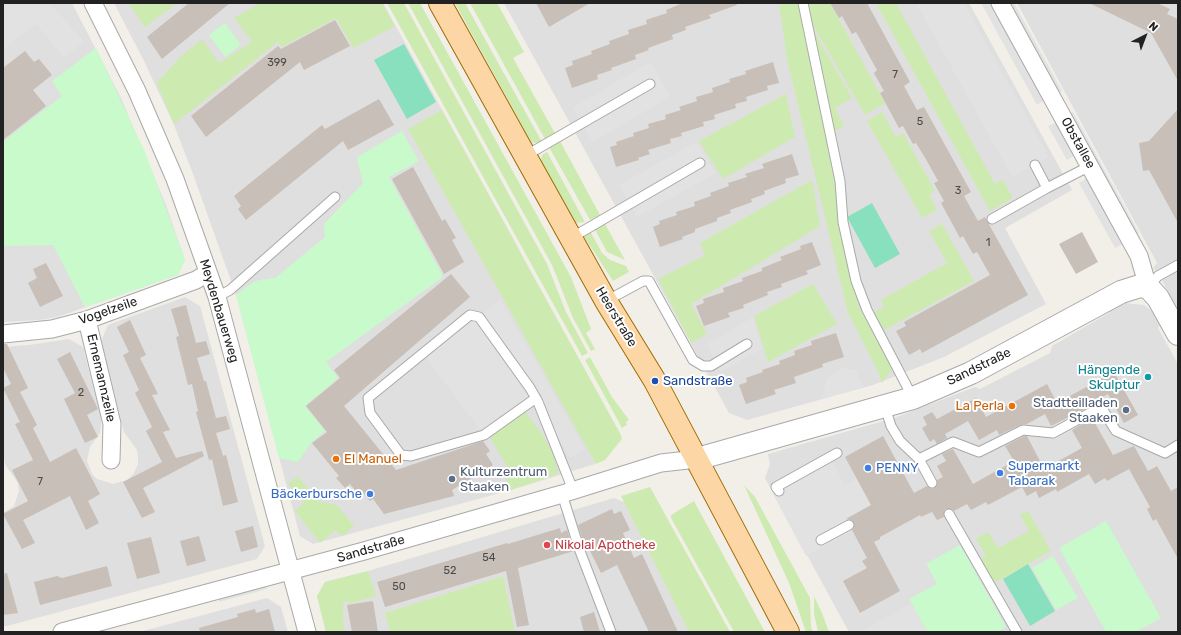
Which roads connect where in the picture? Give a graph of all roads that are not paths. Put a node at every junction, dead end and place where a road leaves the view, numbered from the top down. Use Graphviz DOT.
graph roads {
  1 [pos="93,3"];
  2 [pos="440,3"];
  3 [pos="802,3"];
  4 [pos="1000,3"];
  5 [pos="650,84"];
  6 [pos="525,156"];
  7 [pos="700,163"];
  8 [pos="1035,165"];
  9 [pos="1090,166"];
  10 [pos="1047,188"];
  11 [pos="336,197"];
  12 [pos="992,219"];
  13 [pos="571,238"];
  14 [pos="1178,265"];
  15 [pos="208,273"];
  16 [pos="1148,287"];
  17 [pos="217,297"];
  18 [pos="606,301"];
  19 [pos="87,320"];
  20 [pos="3,334"];
  21 [pos="1178,334"];
  22 [pos="747,344"];
  23 [pos="536,398"];
  24 [pos="913,398"];
  25 [pos="885,407"];
  26 [pos="1178,445"];
  27 [pos="837,453"];
  28 [pos="697,459"];
  29 [pos="919,459"];
  30 [pos="112,460"];
  31 [pos="932,483"];
  32 [pos="779,491"];
  33 [pos="568,492"];
  34 [pos="949,514"];
  35 [pos="849,525"];
  36 [pos="820,540"];
  37 [pos="291,571"];
  38 [pos="62,632"];
  39 [pos="307,632"];
  40 [pos="611,632"];
  41 [pos="788,632"];
  42 [pos="1017,632"];
  1 -- 15 [label="street, Meydenbauerweg"];
  2 -- 6 [label="main road, Heerstraße"];
  3 -- 24 [label="lane"];
  4 -- 9 [label="street, Obstallee"];
  5 -- 6 [label="lane"];
  6 -- 13 [label="main road, Heerstraße"];
  7 -- 13 [label="lane"];
  8 -- 10 [label="lane"];
  9 -- 10 [label="lane"];
  9 -- 16 [label="street, Obstallee"];
  10 -- 12 [label="lane"];
  11 -- 17 [label="lane"];
  13 -- 18 [label="main road, Heerstraße"];
  14 -- 16 [label="lane"];
  15 -- 17 [label="street, Meydenbauerweg"];
  15 -- 19 [label="street, Vogelzeile"];
  16 -- 21 [label="street"];
  16 -- 24 [label="street, Sandstraße"];
  17 -- 37 [label="street, Meydenbauerweg"];
  18 -- 22 [label="lane"];
  18 -- 28 [label="main road, Heerstraße"];
  19 -- 20 [label="street, Vogelzeile"];
  19 -- 30 [label="street, Ernemannzeile"];
  23 -- 23 [label="lane"];
  23 -- 33 [label="lane"];
  24 -- 25 [label="street, Sandstraße"];
  25 -- 28 [label="street, Sandstraße"];
  25 -- 29 [label="lane"];
  26 -- 29 [label="lane"];
  27 -- 32 [label="lane"];
  28 -- 33 [label="street, Sandstraße"];
  28 -- 41 [label="main road, Heerstraße"];
  29 -- 31 [label="lane"];
  33 -- 37 [label="street, Sandstraße"];
  33 -- 40 [label="lane"];
  34 -- 42 [label="lane"];
  35 -- 36 [label="lane"];
  37 -- 38 [label="street, Sandstraße"];
  37 -- 39 [label="street, Meydenbauerweg"];
}
